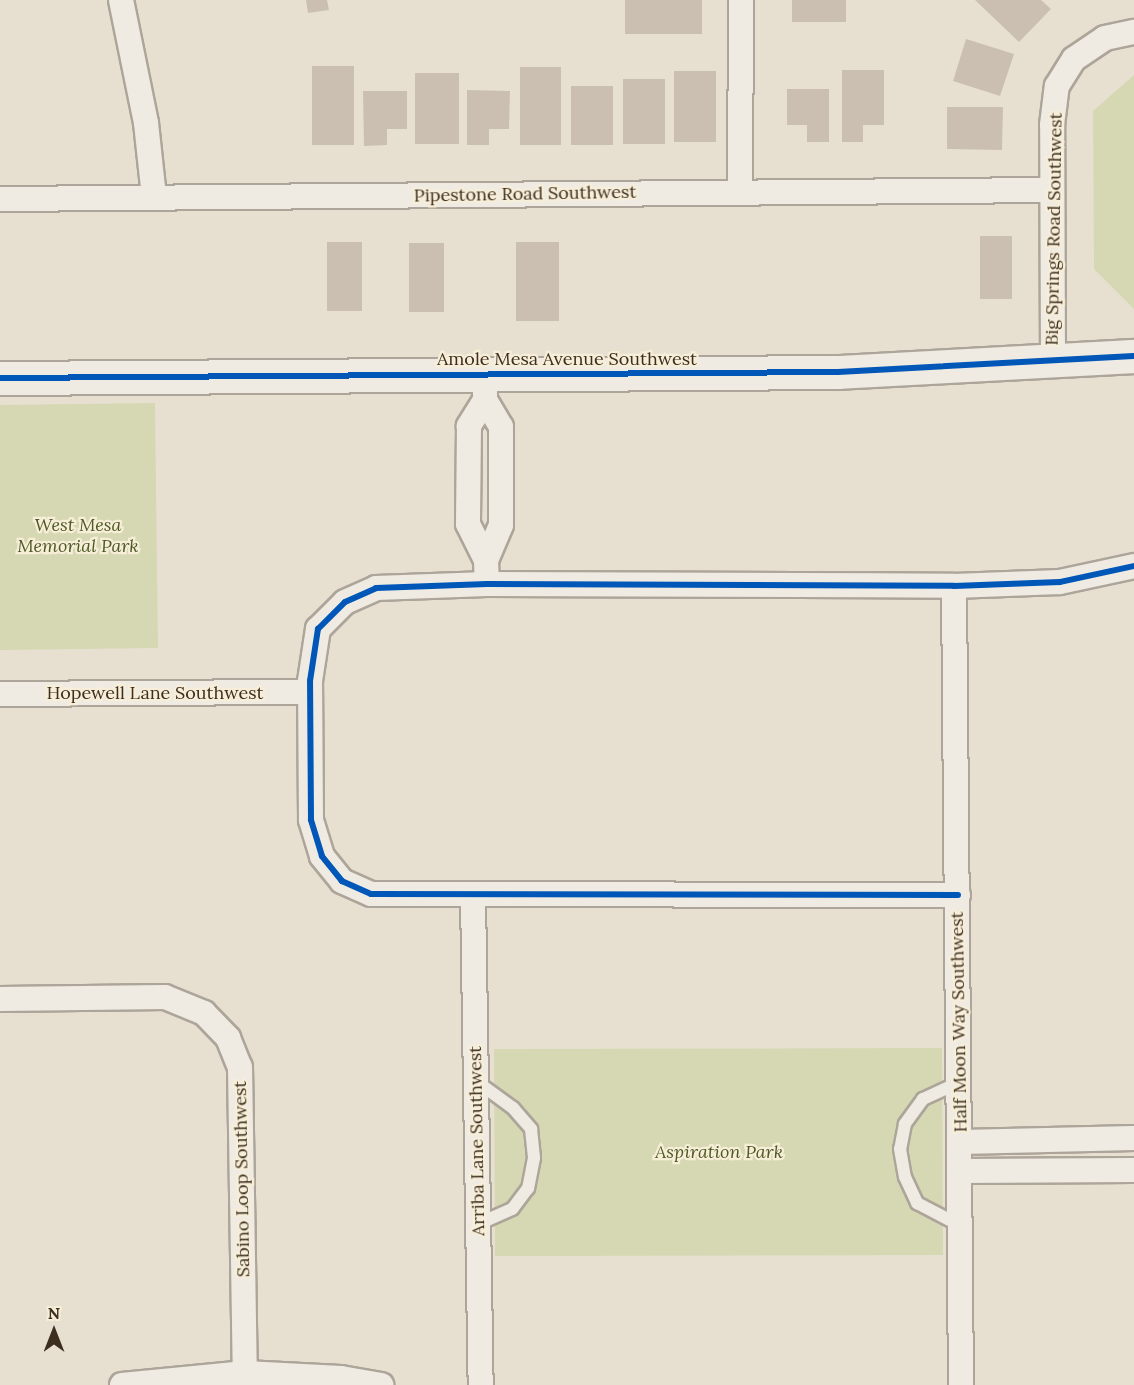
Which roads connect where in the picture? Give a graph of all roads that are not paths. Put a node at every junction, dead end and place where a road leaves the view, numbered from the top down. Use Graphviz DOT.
graph roads {
  1 [pos="121,0"];
  2 [pos="741,0"];
  3 [pos="1134,32"];
  4 [pos="1051,190"];
  5 [pos="740,192"];
  6 [pos="154,197"];
  7 [pos="0,199"];
  8 [pos="1134,356"];
  9 [pos="1053,362"];
  10 [pos="0,378"];
  11 [pos="485,387"];
  12 [pos="501,485"];
  13 [pos="468,486"];
  14 [pos="486,560"];
  15 [pos="1134,566"];
  16 [pos="487,584"];
  17 [pos="954,586"];
  18 [pos="310,692"];
  19 [pos="0,694"];
  20 [pos="958,895"];
  21 [pos="473,897"];
  22 [pos="0,999"];
  23 [pos="476,1081"];
  24 [pos="960,1083"];
  25 [pos="1134,1138"];
  26 [pos="961,1142"];
  27 [pos="1134,1170"];
  28 [pos="961,1171"];
  29 [pos="478,1224"];
  30 [pos="961,1226"];
  31 [pos="245,1379"];
  32 [pos="122,1385"];
  33 [pos="381,1385"];
  34 [pos="481,1385"];
  35 [pos="962,1385"];
  1 -- 6 [label="street"];
  2 -- 5 [label="street"];
  3 -- 4 [label="street, Big Springs Road Southwest"];
  4 -- 5 [label="street, Pipestone Road Southwest"];
  4 -- 9 [label="street, Big Springs Road Southwest"];
  5 -- 6 [label="street, Pipestone Road Southwest"];
  6 -- 7 [label="street, Pipestone Road Southwest"];
  8 -- 9 [label="street, Amole Mesa Avenue Southwest"];
  9 -- 11 [label="street, Amole Mesa Avenue Southwest"];
  10 -- 11 [label="street, Amole Mesa Avenue Southwest"];
  11 -- 12 [label="street"];
  11 -- 13 [label="street"];
  12 -- 13 [label="street"];
  12 -- 14 [label="street"];
  13 -- 14 [label="street"];
  14 -- 16 [label="street"];
  15 -- 17 [label="street"];
  16 -- 17 [label="street"];
  16 -- 18 [label="street"];
  17 -- 20 [label="street, Half Moon Way Southwest"];
  18 -- 19 [label="street, Hopewell Lane Southwest"];
  18 -- 21 [label="street"];
  20 -- 21 [label="street"];
  20 -- 24 [label="street, Half Moon Way Southwest"];
  21 -- 23 [label="street, Arriba Lane Southwest"];
  22 -- 31 [label="street, Sabino Loop Southwest"];
  23 -- 29 [label="street, Arriba Lane Southwest"];
  23 -- 29 [label="lane"];
  24 -- 26 [label="street, Half Moon Way Southwest"];
  24 -- 30 [label="lane"];
  25 -- 26 [label="street"];
  26 -- 28 [label="street, Half Moon Way Southwest"];
  27 -- 28 [label="street"];
  28 -- 30 [label="street, Half Moon Way Southwest"];
  29 -- 34 [label="street, Arriba Lane Southwest"];
  30 -- 35 [label="street, Half Moon Way Southwest"];
  31 -- 32 [label="street"];
  31 -- 33 [label="street"];
}
